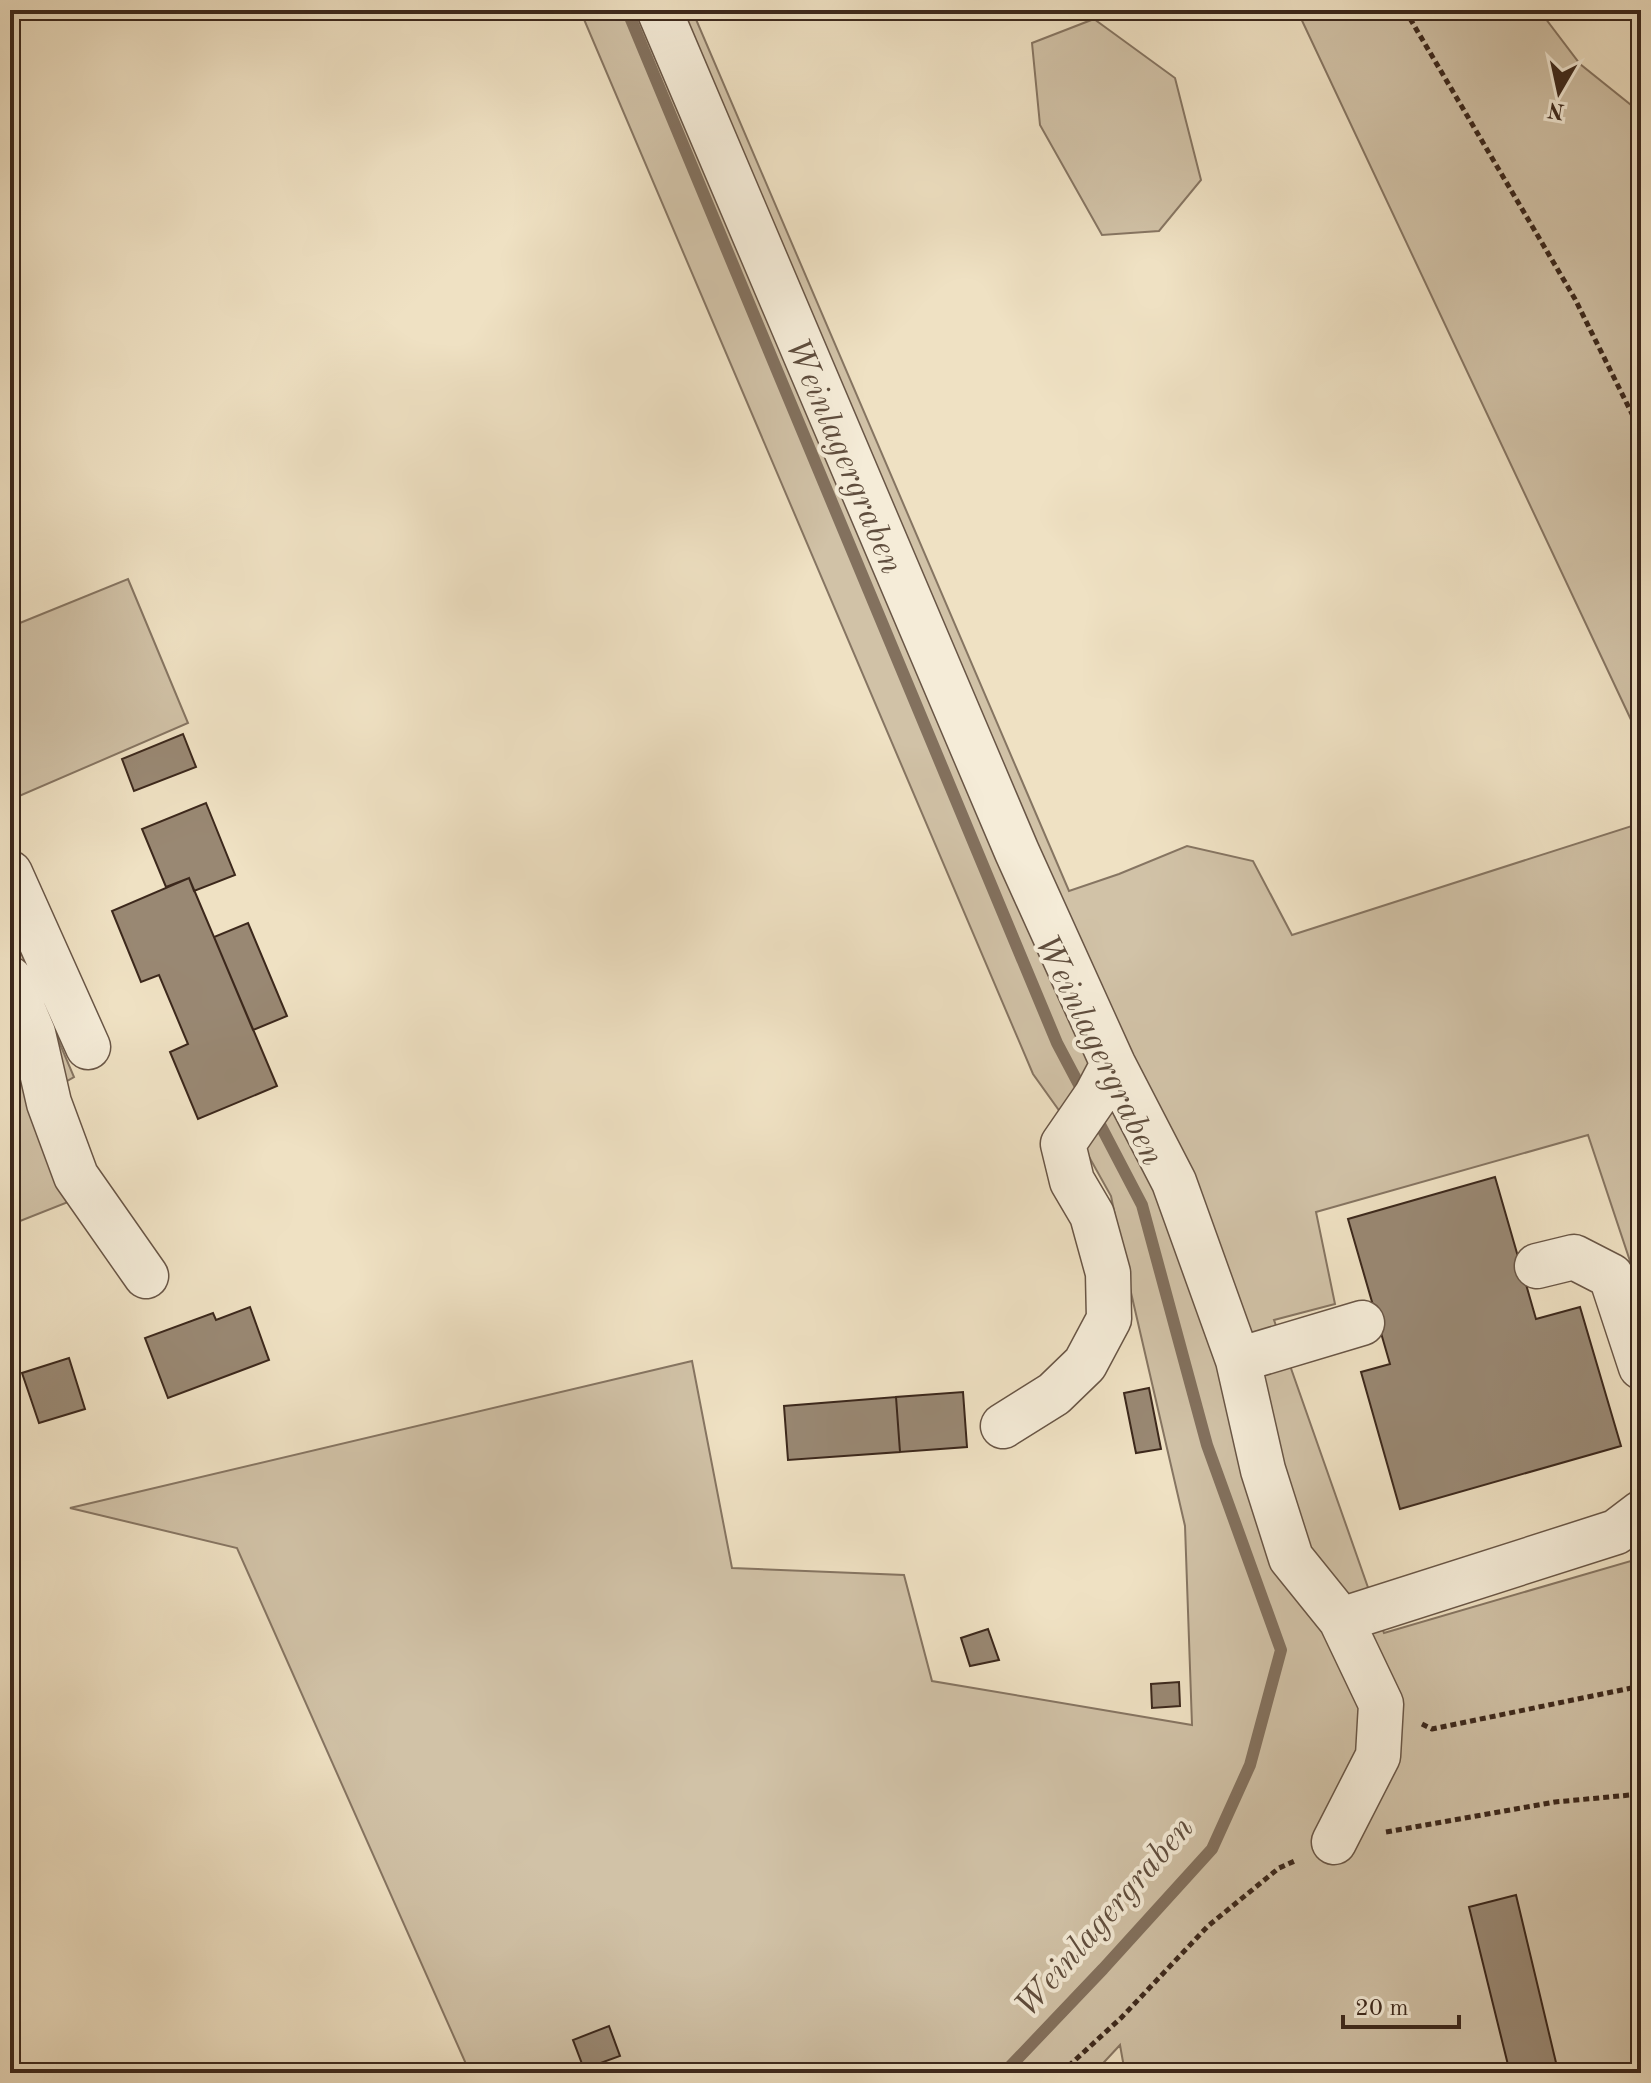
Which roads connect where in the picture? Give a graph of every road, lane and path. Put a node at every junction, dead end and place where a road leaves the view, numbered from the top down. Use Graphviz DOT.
graph roads {
  1 [pos="659,10"];
  2 [pos="1405,10"];
  3 [pos="1641,432"];
  4 [pos="10,873"];
  5 [pos="10,979"];
  6 [pos="88,1047"];
  7 [pos="1097,1092"];
  8 [pos="1537,1266"];
  9 [pos="146,1276"];
  10 [pos="1362,1323"];
  11 [pos="1238,1360"];
  12 [pos="1641,1367"];
  13 [pos="1003,1426"];
  14 [pos="1641,1513"];
  15 [pos="1341,1620"];
  16 [pos="1641,1686"];
  17 [pos="1381,1704"];
  18 [pos="1641,1794"];
  19 [pos="1334,1842"];
  20 [pos="1061,2073"];
  1 -- 7 [label="lane"];
  2 -- 3 [label="path"];
  4 -- 6 [label="lane"];
  5 -- 9 [label="lane"];
  7 -- 11 [label="lane"];
  7 -- 13 [label="lane"];
  8 -- 12 [label="lane"];
  10 -- 11 [label="lane"];
  11 -- 15 [label="lane"];
  14 -- 15 [label="lane"];
  15 -- 17 [label="lane"];
  16 -- 17 [label="path"];
  17 -- 19 [label="lane"];
  18 -- 19 [label="path"];
  19 -- 20 [label="path"];
}
